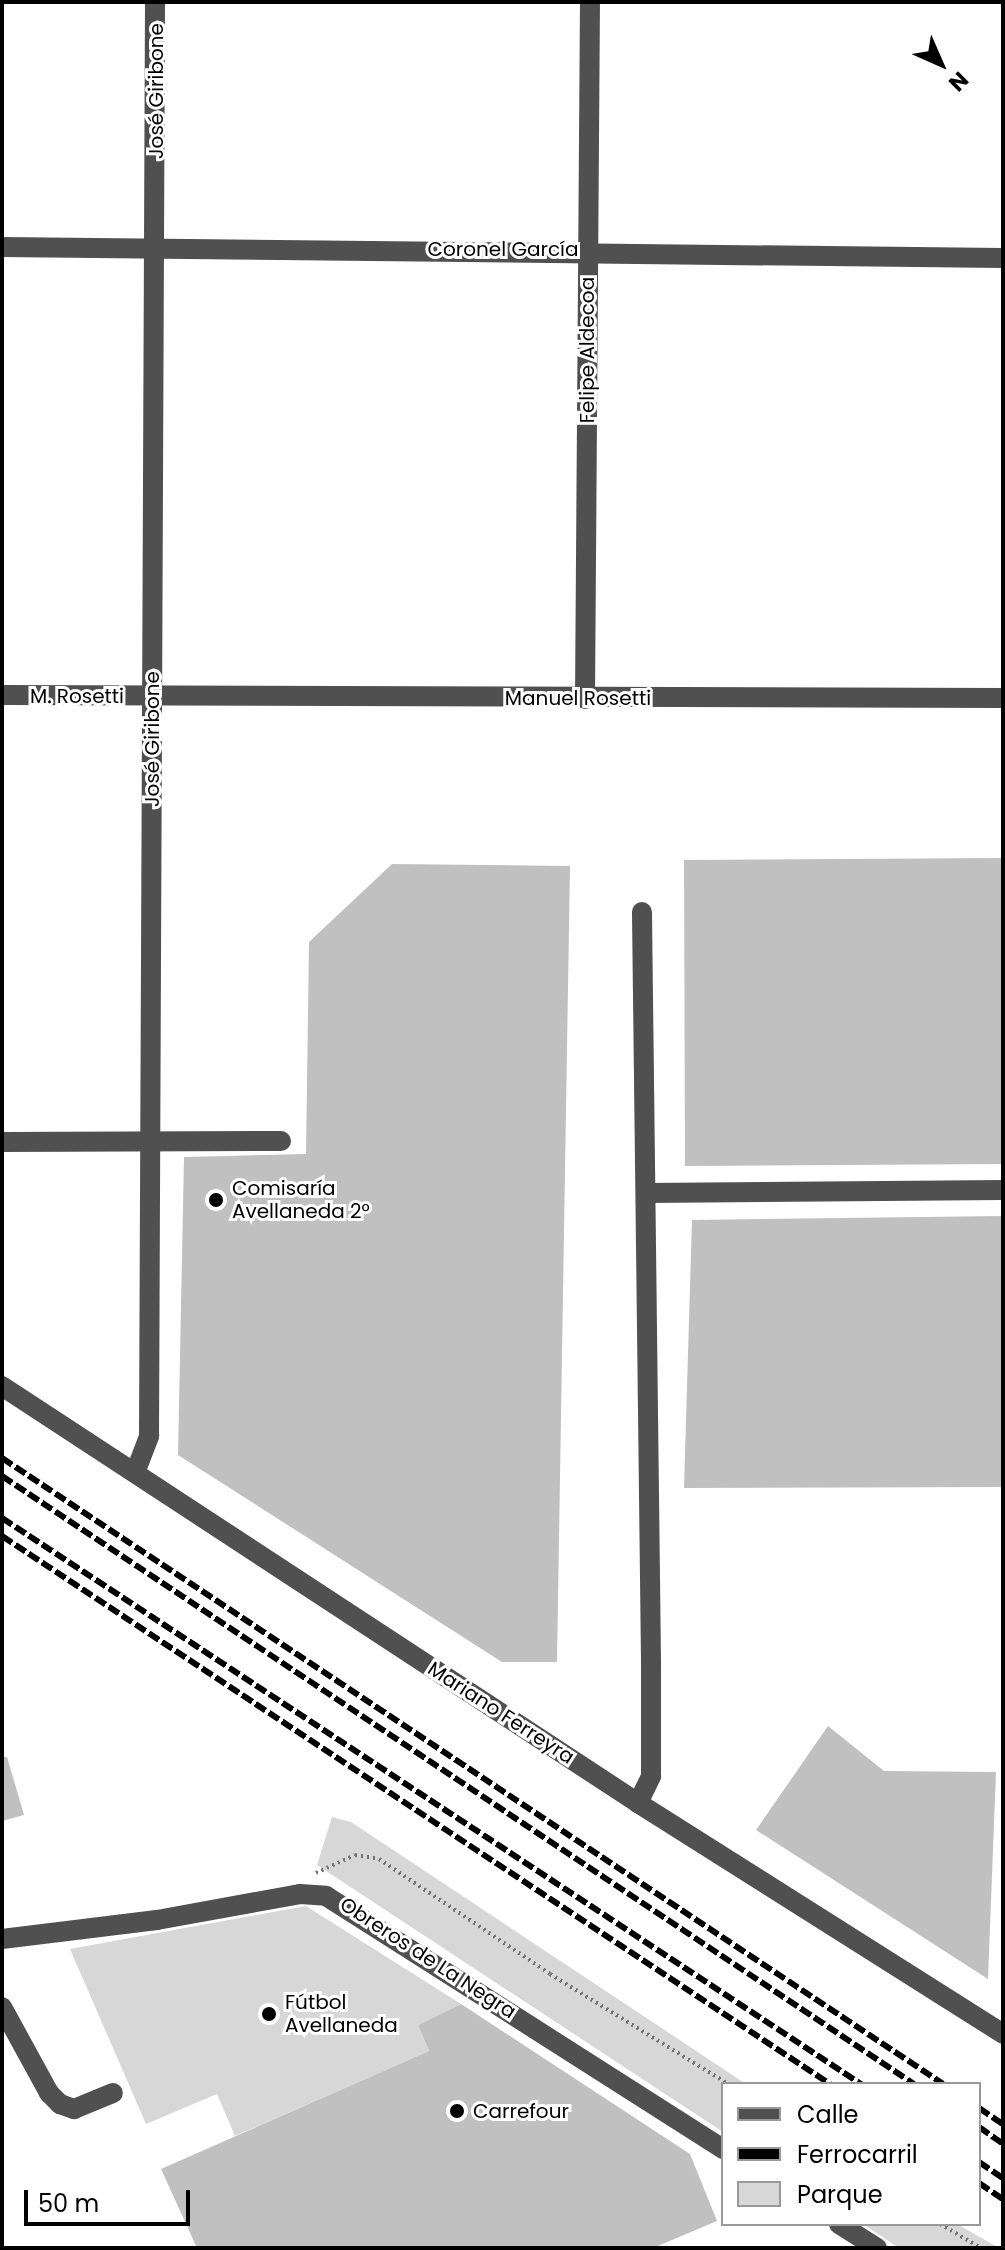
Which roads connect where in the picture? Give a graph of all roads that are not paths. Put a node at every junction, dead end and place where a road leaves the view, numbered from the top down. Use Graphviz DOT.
graph roads {
  1 [pos="155,2"];
  2 [pos="590,2"];
  3 [pos="2,247"];
  4 [pos="156,247"];
  5 [pos="588,250"];
  6 [pos="1003,258"];
  7 [pos="2,695"];
  8 [pos="152,696"];
  9 [pos="1003,698"];
  10 [pos="585,699"];
  11 [pos="642,912"];
  12 [pos="281,1141"];
  13 [pos="2,1142"];
  14 [pos="150,1144"];
  15 [pos="1003,1190"];
  16 [pos="647,1193"];
  17 [pos="2,1386"];
  18 [pos="135,1473"];
  19 [pos="638,1803"];
  20 [pos="2,1939"];
  21 [pos="2,2007"];
  22 [pos="1003,2034"];
  23 [pos="113,2093"];
  24 [pos="721,2148"];
  25 [pos="842,2226"];
  26 [pos="877,2248"];
  1 -- 4 [label="street, José Giribone"];
  2 -- 5 [label="street, Felipe Aldecoa"];
  3 -- 4 [label="street, Coronel García"];
  4 -- 5 [label="street, Coronel García"];
  4 -- 8 [label="street, José Giribone"];
  5 -- 6 [label="street, Coronel García"];
  5 -- 10 [label="street, Felipe Aldecoa"];
  7 -- 8 [label="street, M. Rosetti"];
  8 -- 10 [label="street, Manuel Rosetti"];
  8 -- 14 [label="street, José Giribone"];
  9 -- 10 [label="street, Manuel Rosetti"];
  11 -- 16 [label="street"];
  12 -- 14 [label="street"];
  13 -- 14 [label="street"];
  14 -- 18 [label="street, José Giribone"];
  15 -- 16 [label="street"];
  16 -- 19 [label="street"];
  17 -- 18 [label="street, Mariano Ferreyra"];
  18 -- 19 [label="street, Mariano Ferreyra"];
  19 -- 22 [label="street, Mariano Ferreyra"];
  20 -- 24 [label="street, Obreros de La Negra"];
  21 -- 23 [label="street"];
  25 -- 26 [label="street"];
}
